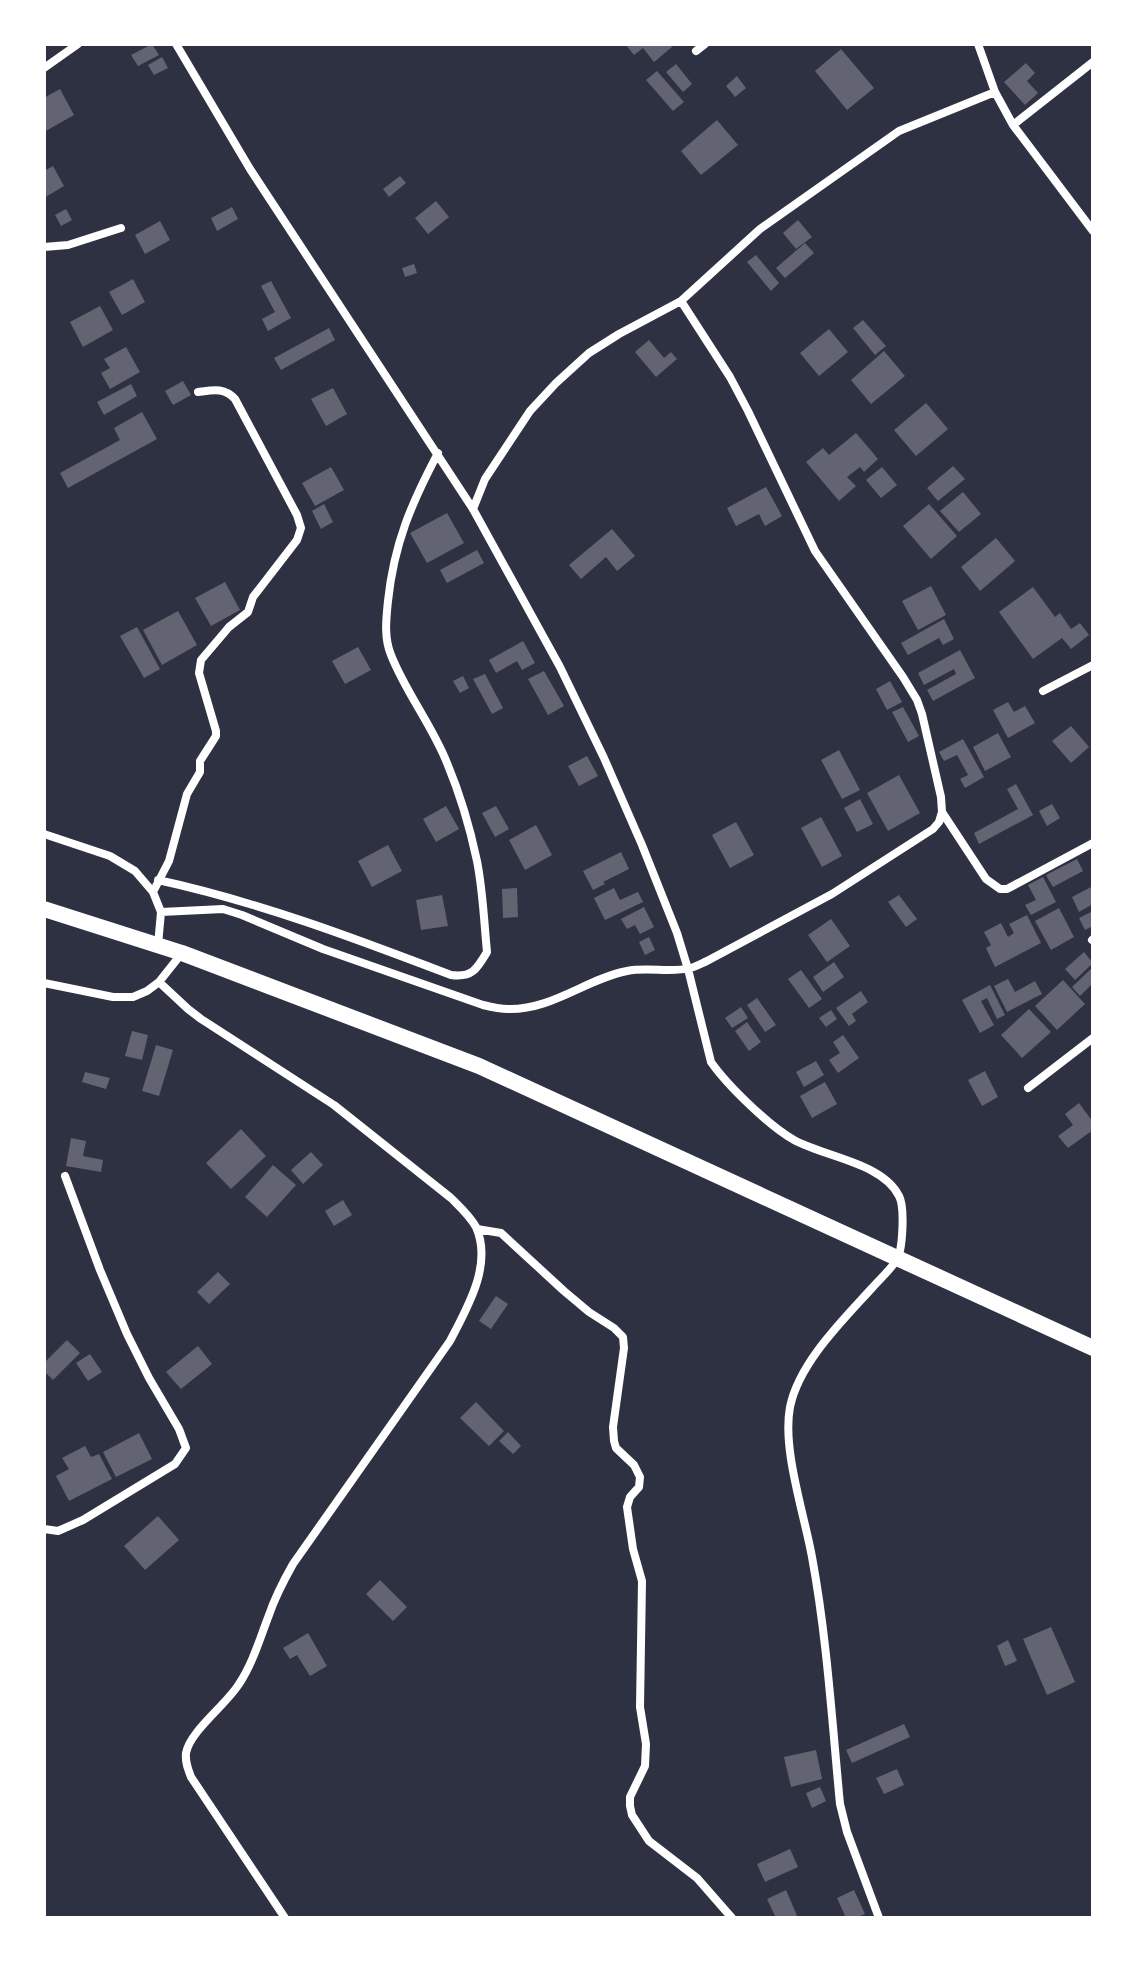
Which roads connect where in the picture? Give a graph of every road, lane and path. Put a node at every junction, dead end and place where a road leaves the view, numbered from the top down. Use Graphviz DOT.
graph roads {
  1 [pos="78,44"];
  2 [pos="176,44"];
  3 [pos="705,44"];
  4 [pos="978,44"];
  5 [pos="696,51"];
  6 [pos="1093,62"];
  7 [pos="44,68"];
  8 [pos="995,92"];
  9 [pos="1013,125"];
  10 [pos="121,228"];
  11 [pos="1093,231"];
  12 [pos="44,247"];
  13 [pos="681,301"];
  14 [pos="198,392"];
  15 [pos="438,453"];
  16 [pos="473,509"];
  17 [pos="1093,665"];
  18 [pos="1043,691"];
  19 [pos="942,812"];
  20 [pos="44,834"];
  21 [pos="1093,843"];
  22 [pos="158,880"];
  23 [pos="153,892"];
  24 [pos="44,909"];
  25 [pos="161,912"];
  26 [pos="158,945"];
  27 [pos="182,953"];
  28 [pos="688,969"];
  29 [pos="159,982"];
  30 [pos="44,983"];
  31 [pos="1093,1038"];
  32 [pos="1028,1088"];
  33 [pos="65,1176"];
  34 [pos="477,1229"];
  35 [pos="899,1259"];
  36 [pos="1093,1348"];
  37 [pos="44,1529"];
  38 [pos="285,1918"];
  39 [pos="732,1918"];
  40 [pos="879,1918"];
  1 -- 7 [label="street"];
  2 -- 15 [label="street"];
  3 -- 5 [label="street"];
  4 -- 8 [label="street"];
  6 -- 9 [label="street"];
  8 -- 9 [label="street"];
  8 -- 13 [label="street"];
  9 -- 11 [label="street"];
  10 -- 12 [label="street"];
  13 -- 16 [label="street"];
  13 -- 19 [label="street"];
  14 -- 22 [label="street"];
  15 -- 16 [label="street"];
  15 -- 22 [label="street"];
  16 -- 28 [label="street"];
  17 -- 18 [label="street"];
  19 -- 21 [label="street"];
  19 -- 28 [label="street"];
  20 -- 23 [label="street"];
  22 -- 23 [label="street"];
  23 -- 25 [label="street"];
  24 -- 26 [label="main road"];
  25 -- 26 [label="street"];
  25 -- 28 [label="street"];
  26 -- 27 [label="main road"];
  27 -- 29 [label="street"];
  27 -- 35 [label="main road"];
  28 -- 35 [label="street"];
  29 -- 30 [label="street"];
  29 -- 34 [label="street"];
  31 -- 32 [label="street"];
  33 -- 37 [label="street"];
  34 -- 38 [label="street"];
  34 -- 39 [label="street"];
  35 -- 36 [label="main road"];
  35 -- 40 [label="street"];
}
